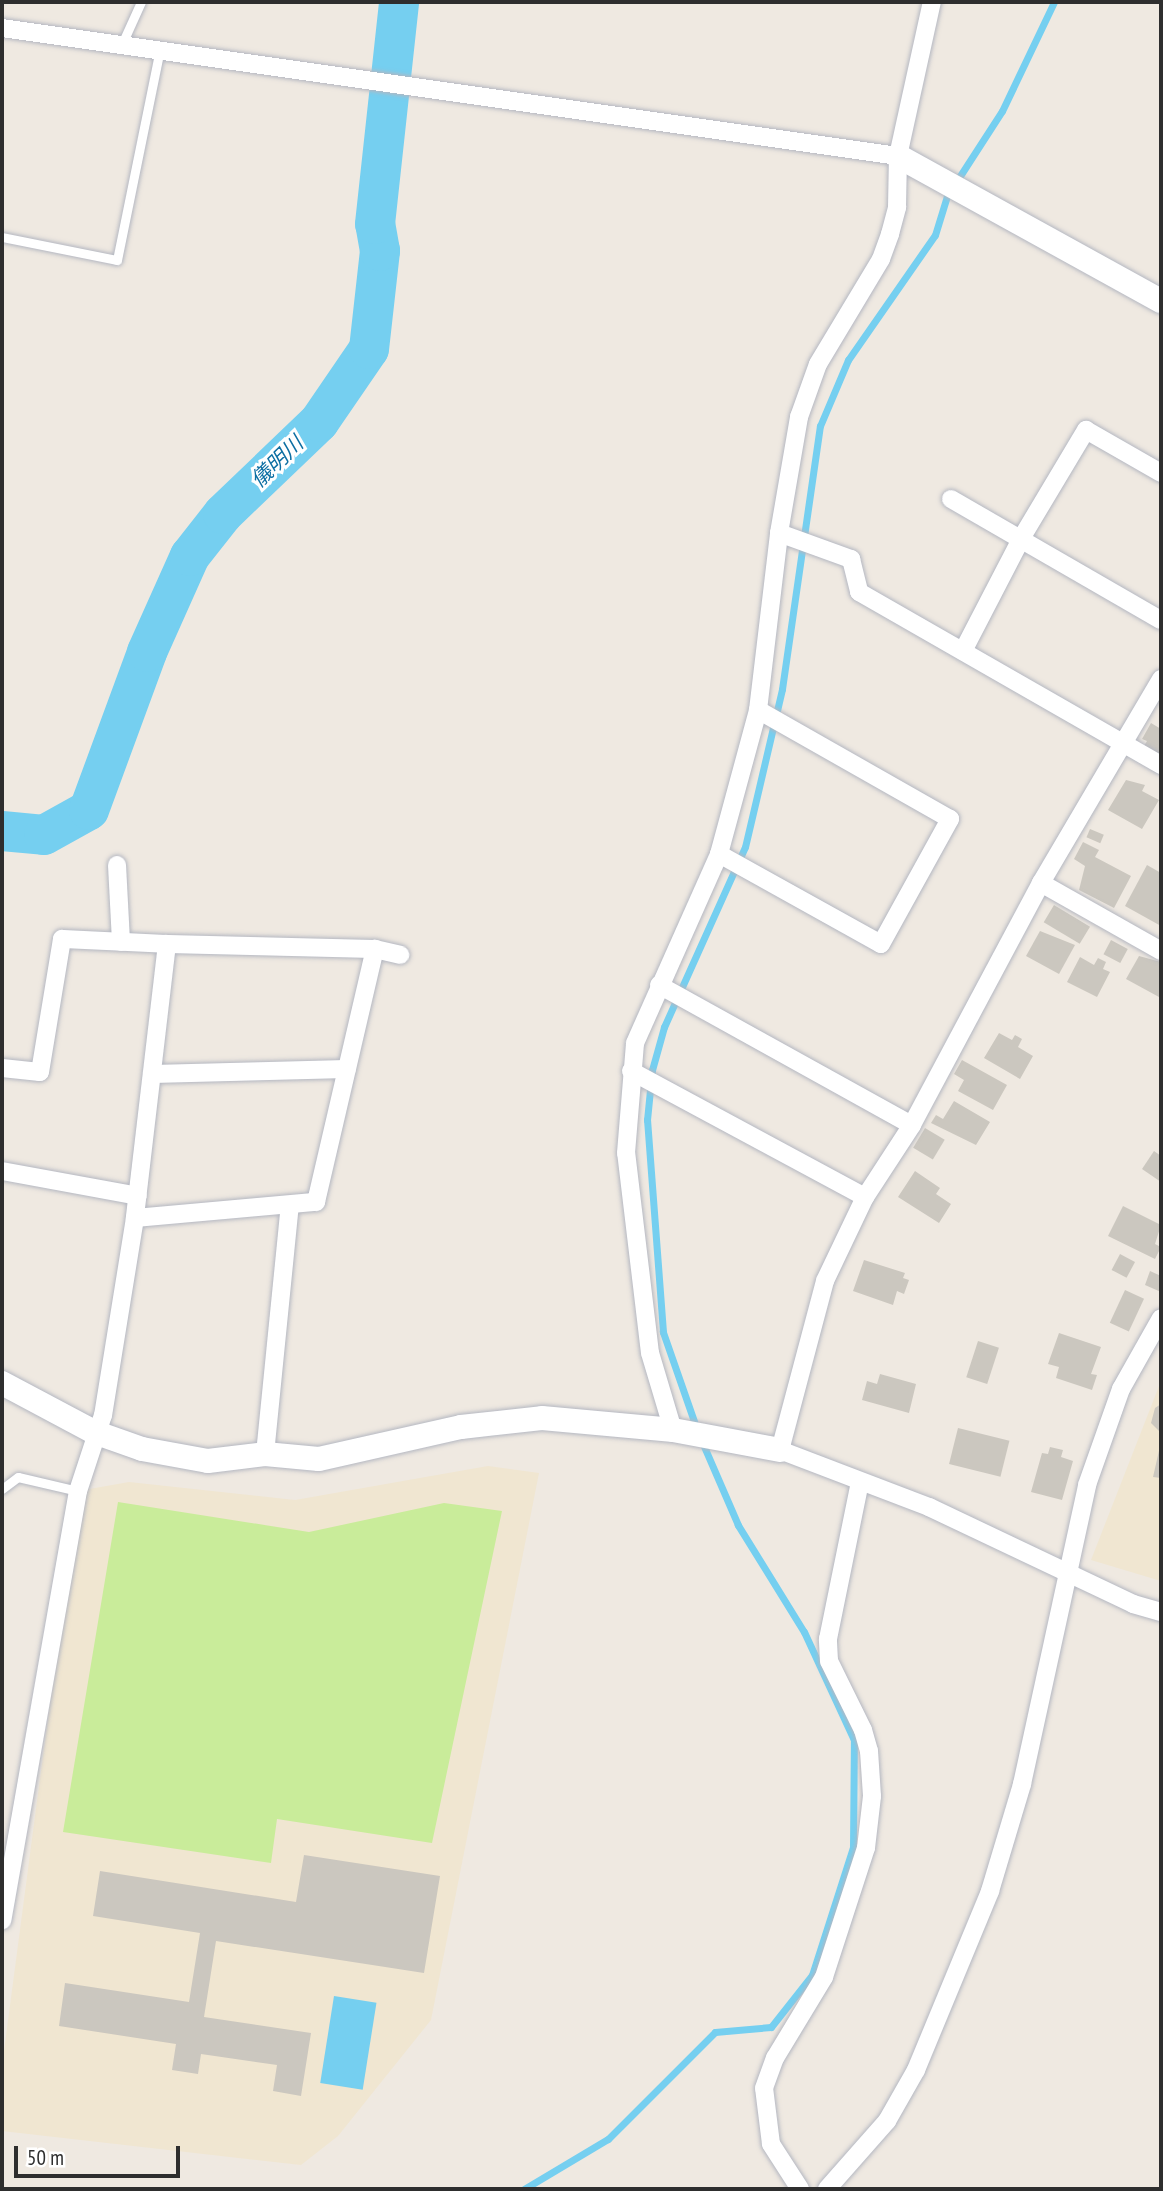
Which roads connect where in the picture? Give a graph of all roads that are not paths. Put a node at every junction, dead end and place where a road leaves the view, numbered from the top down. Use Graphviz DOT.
graph roads {
  1 [pos="141,2"];
  2 [pos="932,2"];
  3 [pos="2,28"];
  4 [pos="121,46"];
  5 [pos="159,53"];
  6 [pos="898,156"];
  7 [pos="2,237"];
  8 [pos="1161,302"];
  9 [pos="1161,473"];
  10 [pos="951,499"];
  11 [pos="779,533"];
  12 [pos="1022,537"];
  13 [pos="1161,620"];
  14 [pos="963,650"];
  15 [pos="1161,679"];
  16 [pos="758,710"];
  17 [pos="1126,744"];
  18 [pos="1161,765"];
  19 [pos="719,854"];
  20 [pos="117,865"];
  21 [pos="1041,883"];
  22 [pos="121,942"];
  23 [pos="167,944"];
  24 [pos="375,949"];
  25 [pos="1161,951"];
  26 [pos="400,955"];
  27 [pos="659,985"];
  28 [pos="2,1068"];
  29 [pos="347,1069"];
  30 [pos="631,1072"];
  31 [pos="152,1074"];
  32 [pos="912,1125"];
  33 [pos="2,1171"];
  34 [pos="138,1196"];
  35 [pos="865,1196"];
  36 [pos="290,1205"];
  37 [pos="135,1218"];
  38 [pos="1161,1318"];
  39 [pos="2,1383"];
  40 [pos="673,1430"];
  41 [pos="94,1432"];
  42 [pos="780,1450"];
  43 [pos="265,1454"];
  44 [pos="860,1482"];
  45 [pos="2,1489"];
  46 [pos="78,1491"];
  47 [pos="1066,1571"];
  48 [pos="1161,1612"];
  49 [pos="2,1920"];
  50 [pos="800,2189"];
  51 [pos="827,2189"];
  1 -- 4 [label="lane"];
  2 -- 6 [label="street"];
  3 -- 4 [label="street"];
  4 -- 5 [label="street"];
  5 -- 6 [label="street"];
  5 -- 7 [label="lane"];
  6 -- 8 [label="street"];
  6 -- 11 [label="street"];
  9 -- 12 [label="street"];
  10 -- 12 [label="street"];
  11 -- 14 [label="street"];
  11 -- 16 [label="street"];
  12 -- 13 [label="street"];
  12 -- 14 [label="street"];
  14 -- 17 [label="street"];
  15 -- 17 [label="street"];
  16 -- 19 [label="street"];
  16 -- 19 [label="street"];
  17 -- 18 [label="street"];
  17 -- 21 [label="street"];
  19 -- 27 [label="street"];
  20 -- 22 [label="street"];
  21 -- 25 [label="street"];
  21 -- 32 [label="street"];
  22 -- 23 [label="street"];
  22 -- 28 [label="street"];
  23 -- 24 [label="street"];
  23 -- 31 [label="street"];
  24 -- 26 [label="street"];
  24 -- 29 [label="street"];
  27 -- 30 [label="street"];
  27 -- 32 [label="street"];
  29 -- 31 [label="street"];
  29 -- 36 [label="street"];
  30 -- 35 [label="street"];
  30 -- 40 [label="street"];
  31 -- 34 [label="street"];
  32 -- 35 [label="street"];
  33 -- 34 [label="street"];
  34 -- 37 [label="street"];
  35 -- 42 [label="street"];
  36 -- 37 [label="street"];
  36 -- 43 [label="street"];
  37 -- 41 [label="street"];
  38 -- 47 [label="street"];
  39 -- 41 [label="street"];
  40 -- 42 [label="street"];
  40 -- 43 [label="street"];
  41 -- 43 [label="street"];
  41 -- 46 [label="street"];
  42 -- 44 [label="street"];
  44 -- 47 [label="street"];
  44 -- 50 [label="street"];
  45 -- 46 [label="lane"];
  46 -- 49 [label="street"];
  47 -- 48 [label="street"];
  47 -- 51 [label="street"];
}
